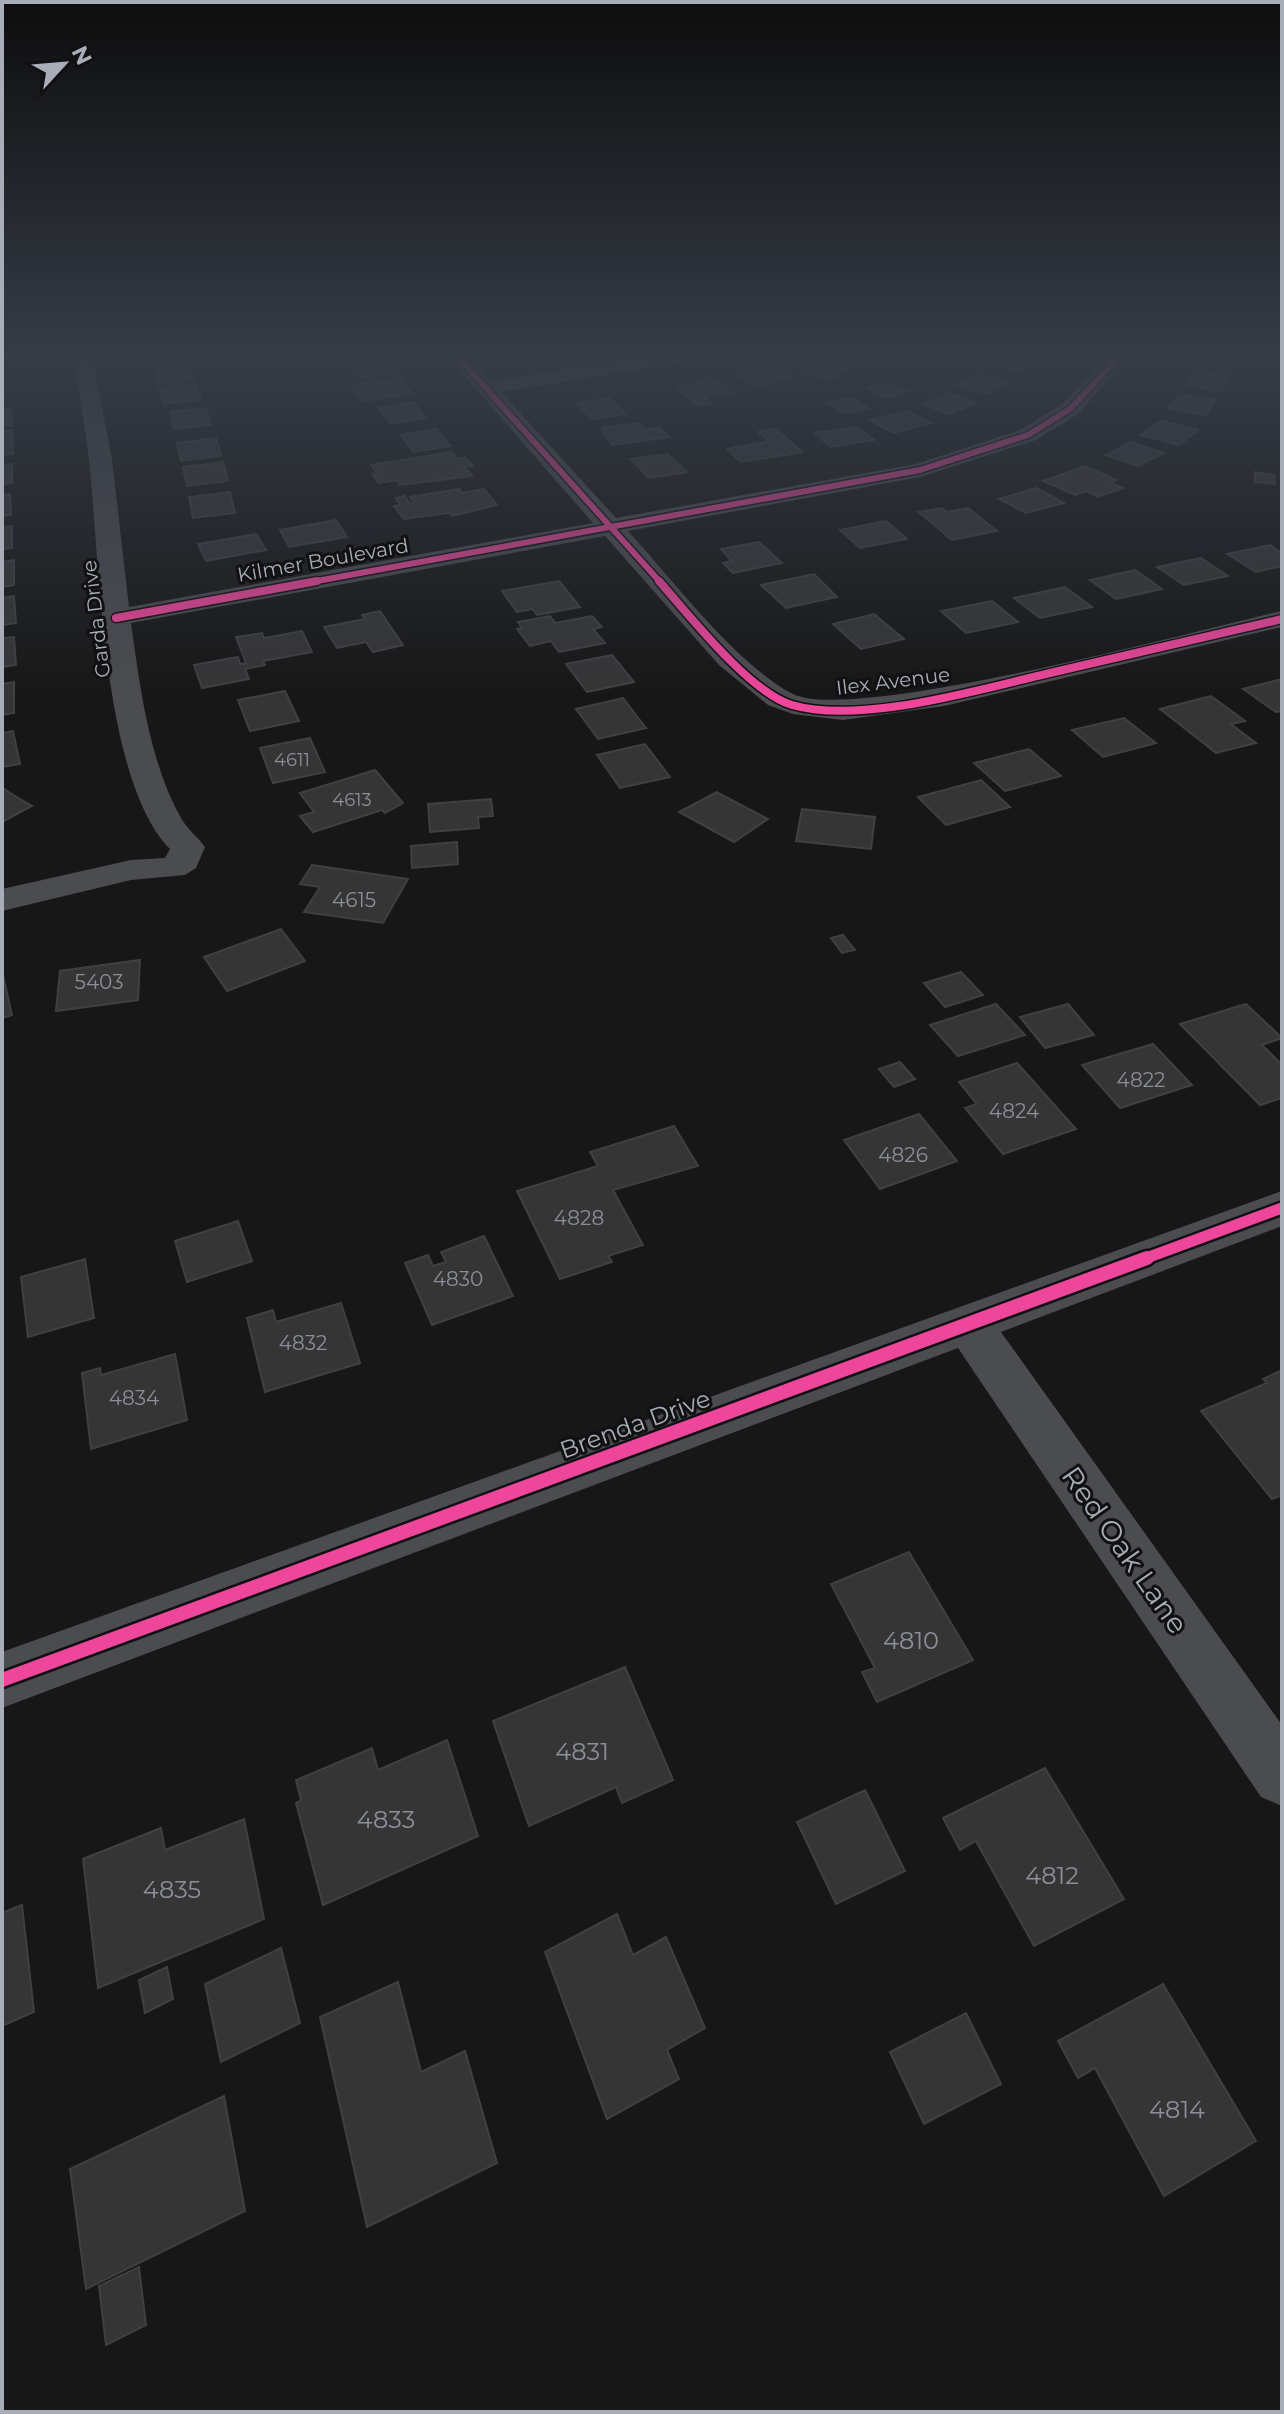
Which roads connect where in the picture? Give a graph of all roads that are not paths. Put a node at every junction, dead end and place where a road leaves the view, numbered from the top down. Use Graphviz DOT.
graph roads {
  1 [pos="100,470"];
  2 [pos="559,470"];
  3 [pos="913,470"];
  4 [pos="611,528"];
  5 [pos="116,618"];
  6 [pos="1282,619"];
  7 [pos="2,900"];
  8 [pos="1282,1208"];
  9 [pos="969,1325"];
  10 [pos="2,1680"];
  11 [pos="1282,1776"];
  1 -- 5 [label="street, Garda Drive"];
  2 -- 4 [label="street, Ilex Avenue"];
  3 -- 4 [label="street, Kilmer Boulevard"];
  4 -- 5 [label="street, Kilmer Boulevard"];
  4 -- 6 [label="street, Ilex Avenue"];
  5 -- 7 [label="street, Garda Drive"];
  8 -- 9 [label="street, Brenda Drive"];
  9 -- 10 [label="street, Brenda Drive"];
  9 -- 11 [label="street, Red Oak Lane"];
}
